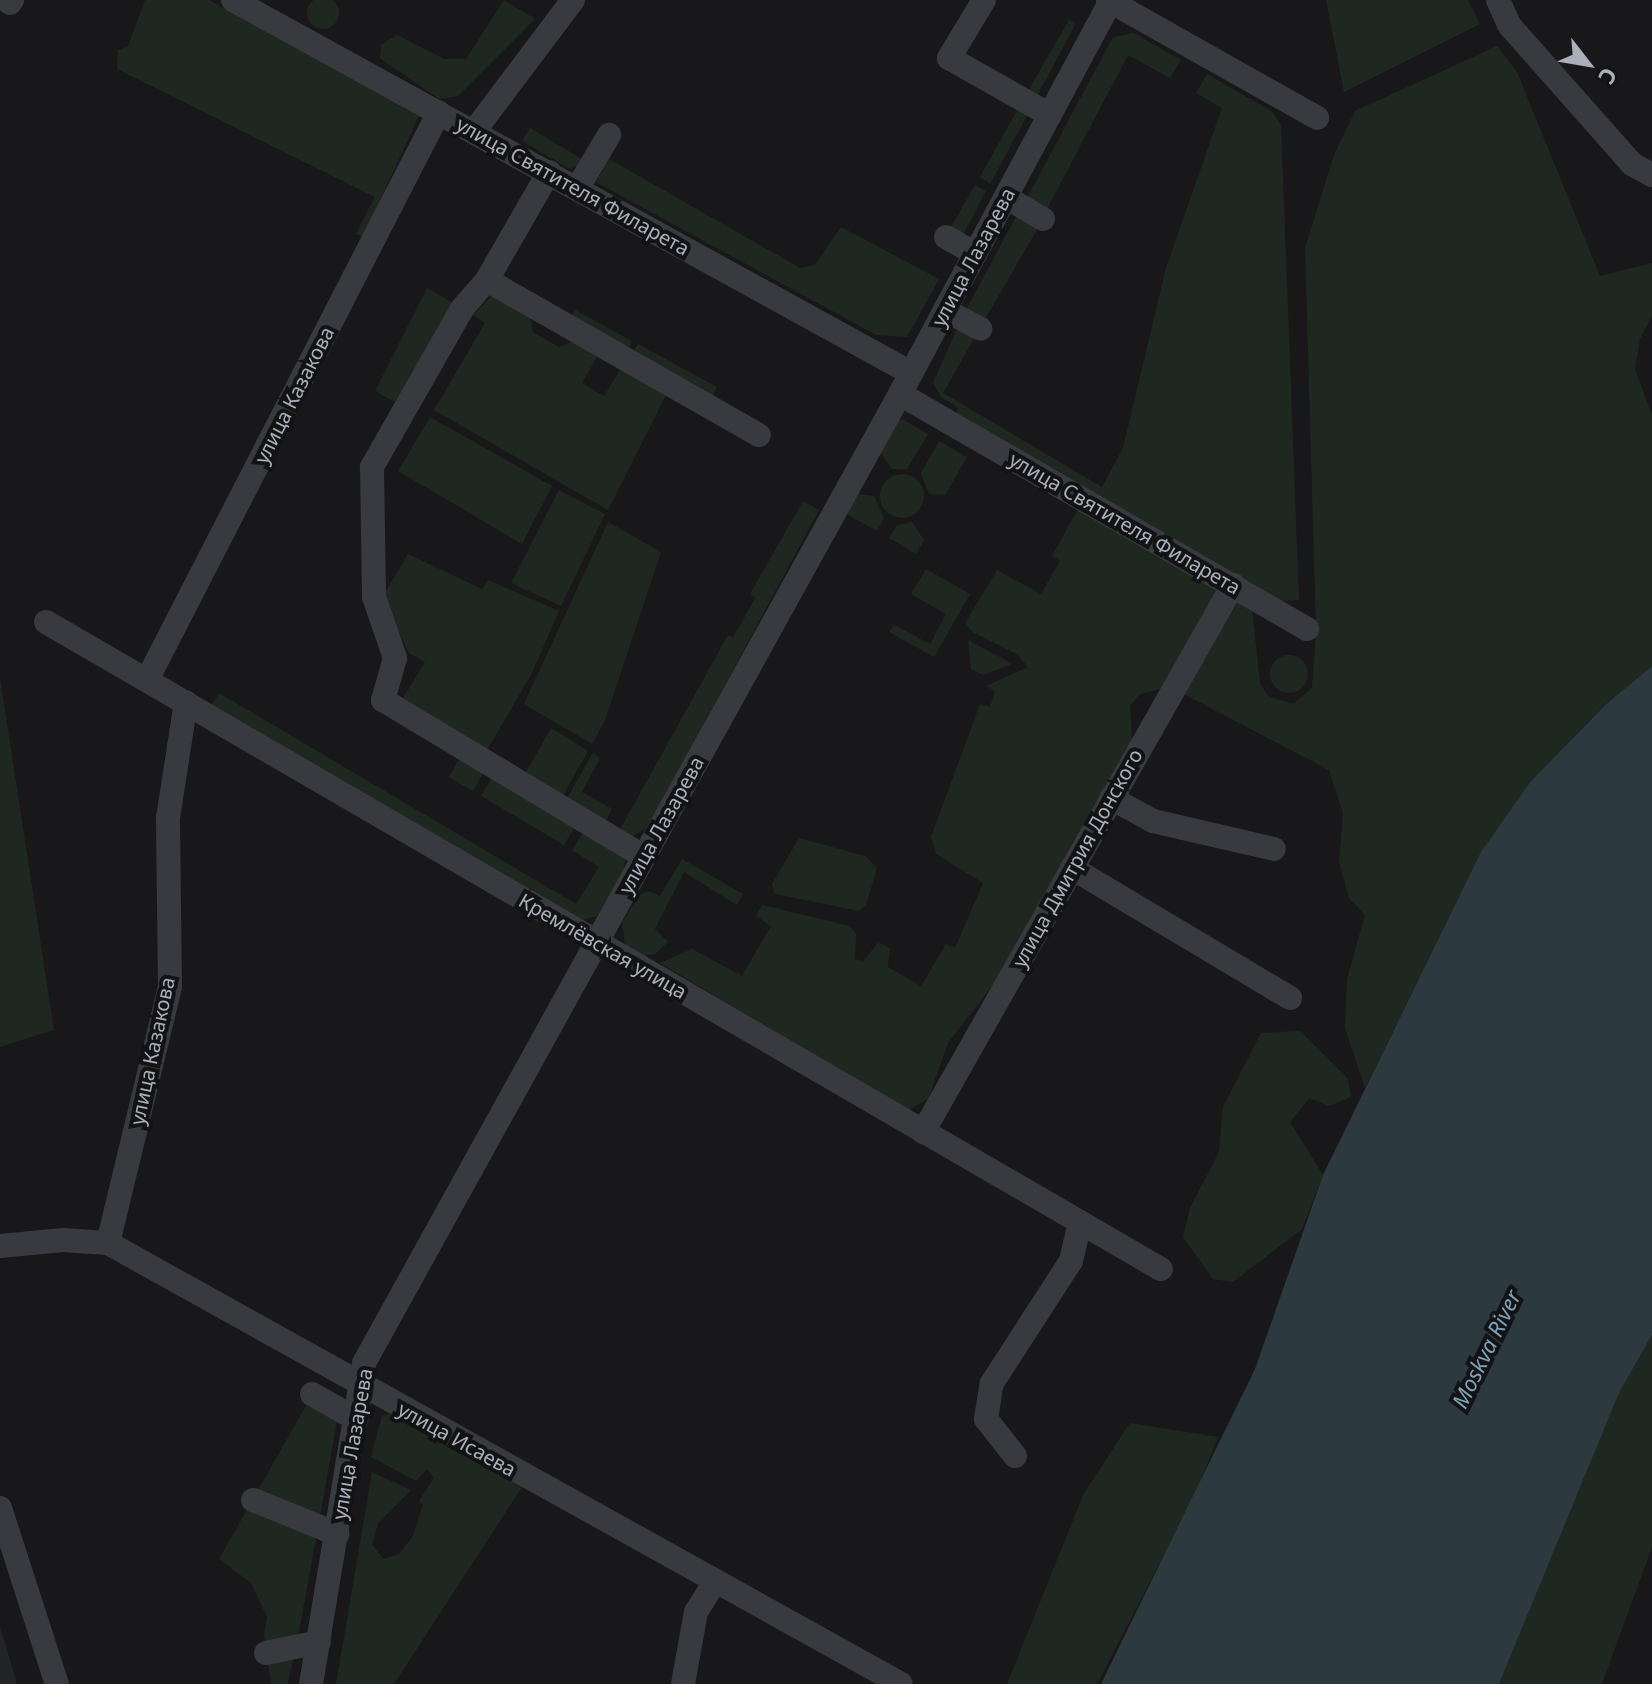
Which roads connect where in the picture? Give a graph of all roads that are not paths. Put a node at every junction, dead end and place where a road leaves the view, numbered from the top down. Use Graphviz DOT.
graph roads {
  1 [pos="233,0"];
  2 [pos="573,0"];
  3 [pos="984,0"];
  4 [pos="1110,0"];
  5 [pos="1498,0"];
  6 [pos="429,108"];
  7 [pos="1050,115"];
  8 [pos="1317,118"];
  9 [pos="475,130"];
  10 [pos="609,135"];
  11 [pos="549,172"];
  12 [pos="1652,175"];
  13 [pos="577,189"];
  14 [pos="1006,197"];
  15 [pos="1043,219"];
  16 [pos="946,237"];
  17 [pos="976,254"];
  18 [pos="487,280"];
  19 [pos="945,310"];
  20 [pos="980,329"];
  21 [pos="906,384"];
  22 [pos="759,435"];
  23 [pos="1233,585"];
  24 [pos="46,622"];
  25 [pos="1307,629"];
  26 [pos="148,678"];
  27 [pos="186,702"];
  28 [pos="1111,798"];
  29 [pos="1274,849"];
  30 [pos="644,857"];
  31 [pos="1072,868"];
  32 [pos="595,942"];
  33 [pos="1290,998"];
  34 [pos="923,1132"];
  35 [pos="1080,1222"];
  36 [pos="108,1243"];
  37 [pos="0,1246"];
  38 [pos="1161,1269"];
  39 [pos="361,1386"];
  40 [pos="312,1394"];
  41 [pos="356,1419"];
  42 [pos="1015,1456"];
  43 [pos="253,1500"];
  44 [pos="0,1508"];
  45 [pos="337,1534"];
  46 [pos="715,1581"];
  47 [pos="319,1642"];
  48 [pos="266,1653"];
  49 [pos="57,1684"];
  50 [pos="311,1684"];
  51 [pos="683,1684"];
  52 [pos="901,1684"];
  1 -- 6 [label="street, улица Святителя Филарета"];
  2 -- 9 [label="street"];
  3 -- 7 [label="street"];
  4 -- 7 [label="street, улица Лазарева"];
  4 -- 8 [label="street"];
  5 -- 12 [label="street"];
  6 -- 9 [label="street, улица Святителя Филарета"];
  6 -- 26 [label="street, улица Казакова"];
  7 -- 14 [label="street, улица Лазарева"];
  9 -- 11 [label="street, улица Святителя Филарета"];
  10 -- 13 [label="street"];
  11 -- 13 [label="street, улица Святителя Филарета"];
  11 -- 18 [label="street"];
  13 -- 21 [label="street, улица Святителя Филарета"];
  14 -- 15 [label="street"];
  14 -- 17 [label="street, улица Лазарева"];
  16 -- 17 [label="street"];
  17 -- 19 [label="street, улица Лазарева"];
  18 -- 22 [label="street"];
  18 -- 30 [label="street"];
  19 -- 20 [label="street"];
  19 -- 21 [label="street, улица Лазарева"];
  21 -- 23 [label="street, улица Святителя Филарета"];
  21 -- 30 [label="street, улица Лазарева"];
  23 -- 25 [label="street, улица Святителя Филарета"];
  23 -- 28 [label="street, улица Дмитрия Донского"];
  24 -- 26 [label="street, Кремлёвская улица"];
  26 -- 27 [label="street, Кремлёвская улица"];
  27 -- 32 [label="street, Кремлёвская улица"];
  27 -- 36 [label="street, улица Казакова"];
  28 -- 29 [label="street"];
  28 -- 31 [label="street, улица Дмитрия Донского"];
  30 -- 32 [label="street, улица Лазарева"];
  31 -- 33 [label="street"];
  31 -- 34 [label="street, улица Дмитрия Донского"];
  32 -- 34 [label="street, Кремлёвская улица"];
  32 -- 39 [label="street, улица Лазарева"];
  34 -- 35 [label="street, Кремлёвская улица"];
  35 -- 38 [label="street, Кремлёвская улица"];
  35 -- 42 [label="street"];
  36 -- 37 [label="street, улица Исаева"];
  36 -- 39 [label="street, улица Исаева"];
  39 -- 41 [label="street, улица Лазарева"];
  39 -- 46 [label="street, улица Исаева"];
  40 -- 41 [label="street"];
  41 -- 45 [label="street, улица Лазарева"];
  43 -- 45 [label="street"];
  44 -- 49 [label="street"];
  45 -- 47 [label="street, улица Лазарева"];
  46 -- 51 [label="street"];
  46 -- 52 [label="street, улица Исаева"];
  47 -- 48 [label="street"];
  47 -- 50 [label="street, улица Лазарева"];
}
